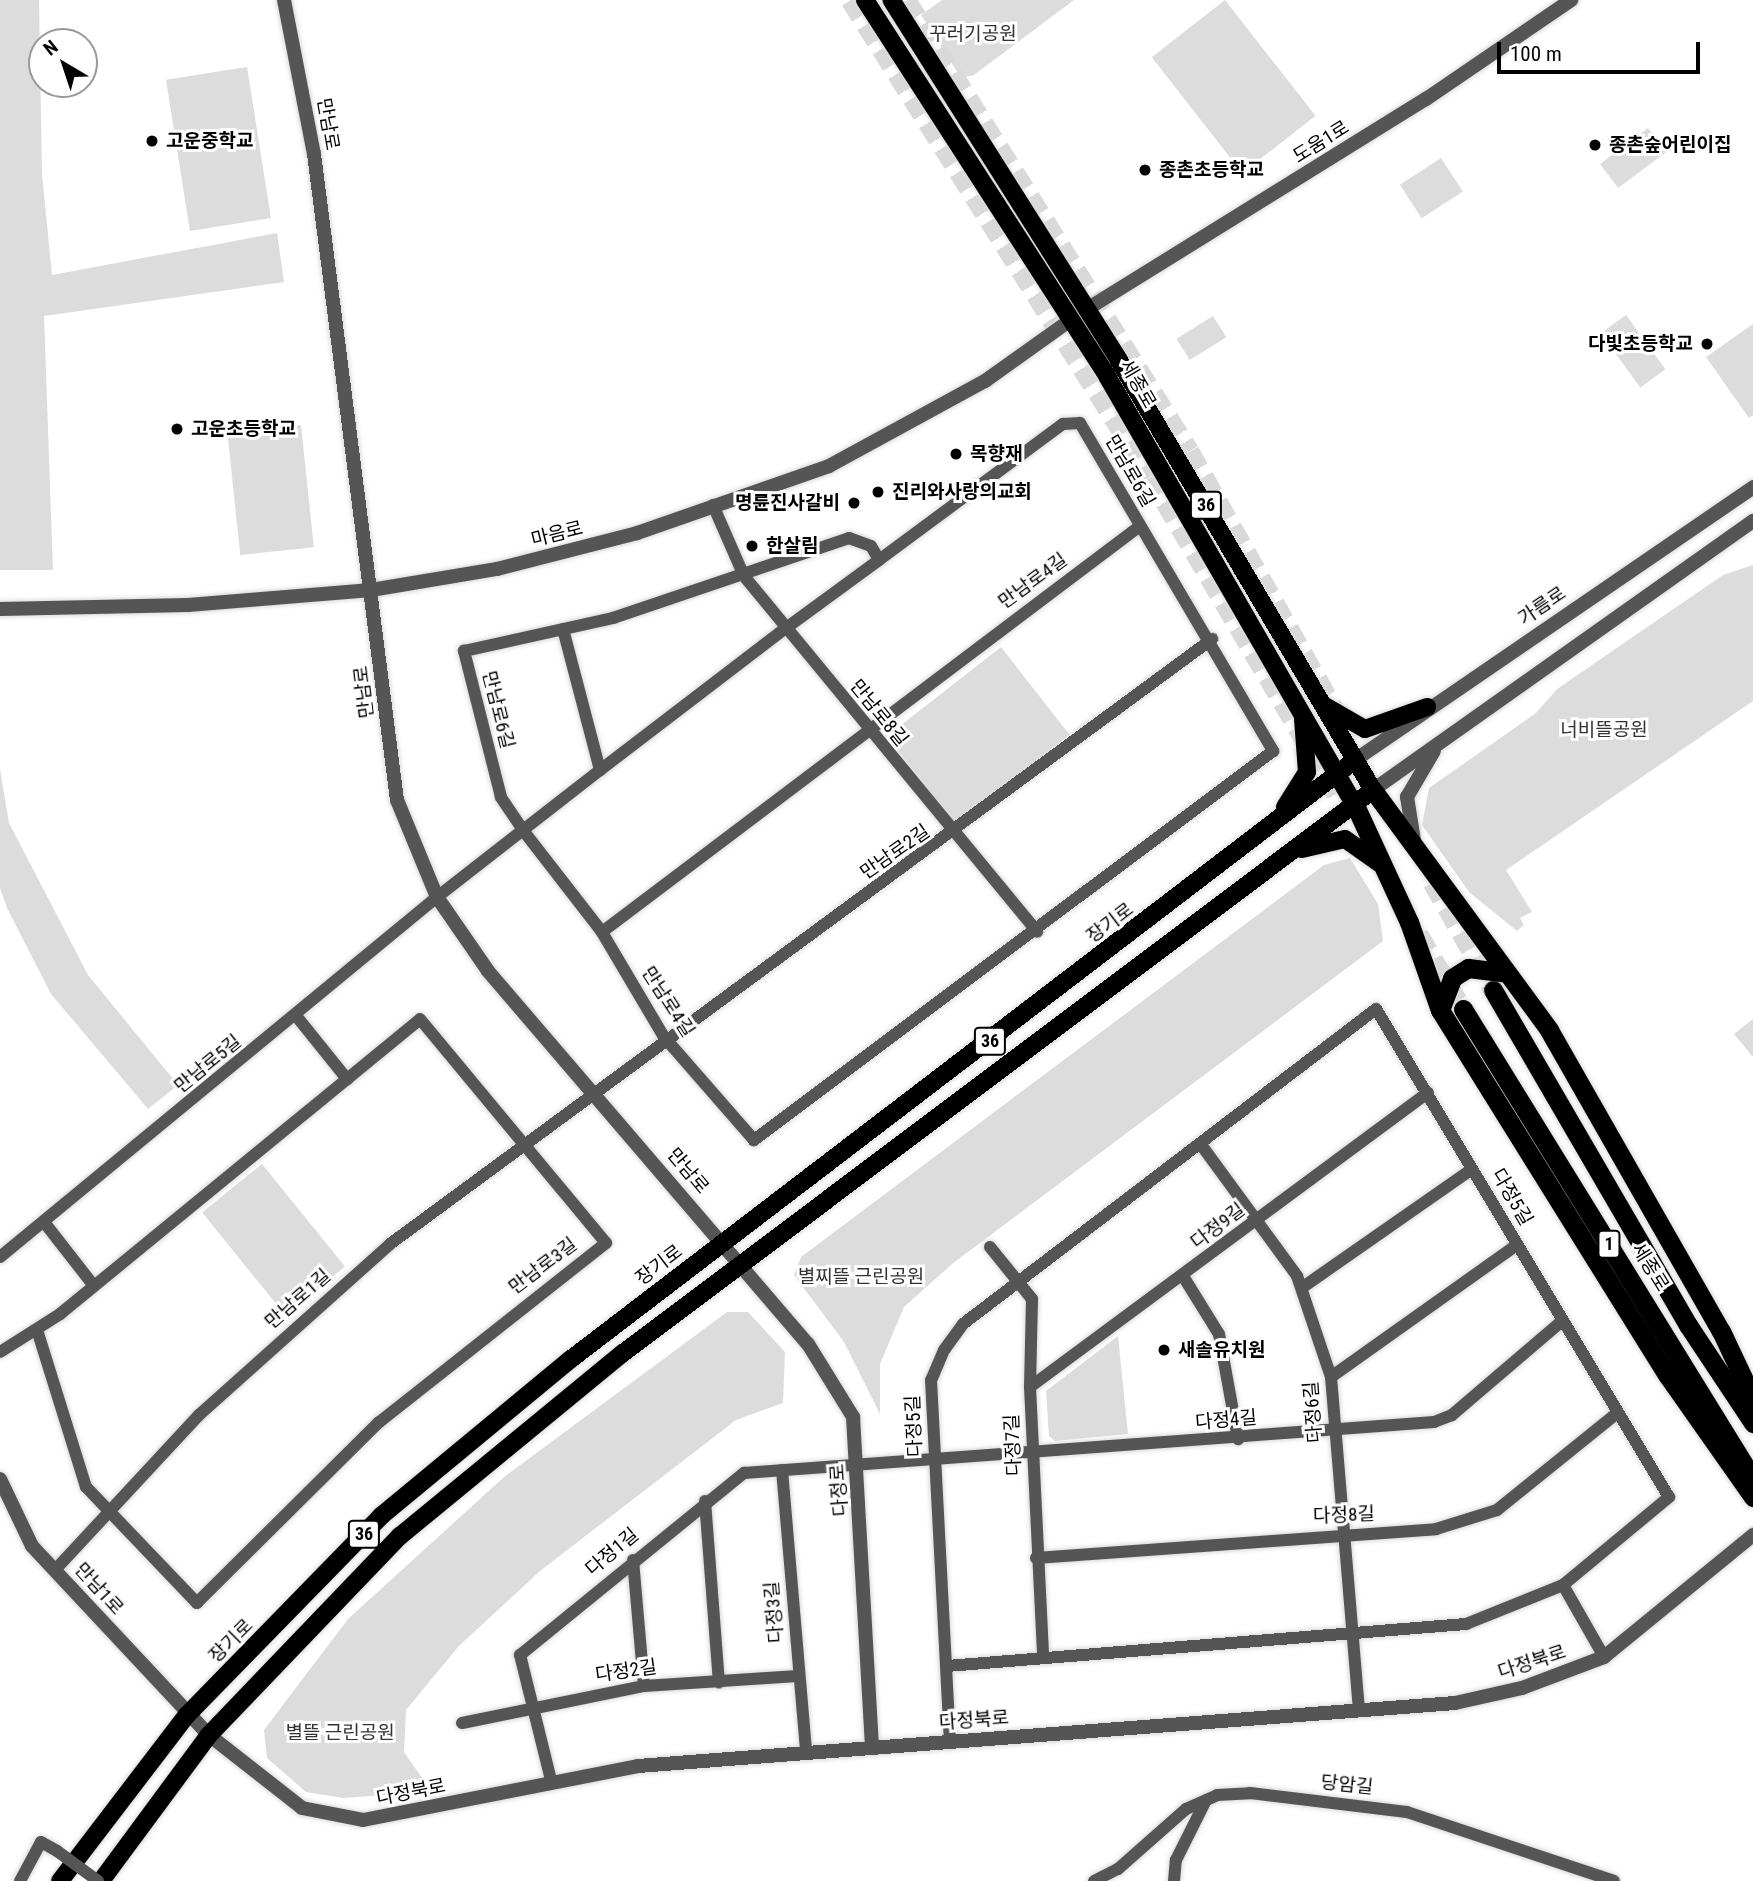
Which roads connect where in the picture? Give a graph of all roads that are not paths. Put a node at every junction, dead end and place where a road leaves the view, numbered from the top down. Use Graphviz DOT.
graph roads {
  1 [pos="284,0"];
  2 [pos="865,0"];
  3 [pos="891,0"];
  4 [pos="1571,0"];
  5 [pos="1079,314"];
  6 [pos="1753,487"];
  7 [pos="713,505"];
  8 [pos="1753,521"];
  9 [pos="1140,526"];
  10 [pos="879,560"];
  11 [pos="744,576"];
  12 [pos="371,590"];
  13 [pos="0,609"];
  14 [pos="786,628"];
  15 [pos="563,629"];
  16 [pos="1212,639"];
  17 [pos="1321,704"];
  18 [pos="1427,707"];
  19 [pos="1302,712"];
  20 [pos="1459,724"];
  21 [pos="866,728"];
  22 [pos="1273,751"];
  23 [pos="1355,760"];
  24 [pos="600,770"];
  25 [pos="1337,774"];
  26 [pos="1373,790"];
  27 [pos="1354,803"];
  28 [pos="523,830"];
  29 [pos="953,834"];
  30 [pos="1257,837"];
  31 [pos="1423,860"];
  32 [pos="1270,863"];
  33 [pos="1390,876"];
  34 [pos="437,897"];
  35 [pos="602,932"];
  36 [pos="1037,932"];
  37 [pos="1507,973"];
  38 [pos="1493,990"];
  39 [pos="1463,1009"];
  40 [pos="1440,1010"];
  41 [pos="297,1017"];
  42 [pos="664,1037"];
  43 [pos="347,1079"];
  44 [pos="594,1088"];
  45 [pos="1427,1093"];
  46 [pos="525,1141"];
  47 [pos="1202,1146"];
  48 [pos="1472,1169"];
  49 [pos="1260,1218"];
  50 [pos="44,1222"];
  51 [pos="723,1243"];
  52 [pos="1517,1245"];
  53 [pos="990,1247"];
  54 [pos="0,1257"];
  55 [pos="743,1268"];
  56 [pos="1183,1276"];
  57 [pos="1020,1282"];
  58 [pos="94,1286"];
  59 [pos="1303,1287"];
  60 [pos="1562,1321"];
  61 [pos="37,1330"];
  62 [pos="0,1352"];
  63 [pos="1331,1377"];
  64 [pos="1030,1387"];
  65 [pos="1753,1399"];
  66 [pos="1618,1413"];
  67 [pos="1753,1423"];
  68 [pos="1334,1430"];
  69 [pos="1238,1438"];
  70 [pos="1032,1456"];
  71 [pos="934,1459"];
  72 [pos="857,1466"];
  73 [pos="782,1470"];
  74 [pos="0,1479"];
  75 [pos="1753,1479"];
  76 [pos="1753,1497"];
  77 [pos="705,1501"];
  78 [pos="106,1510"];
  79 [pos="1340,1532"];
  80 [pos="1753,1535"];
  81 [pos="1036,1558"];
  82 [pos="633,1560"];
  83 [pos="55,1570"];
  84 [pos="1563,1585"];
  85 [pos="1348,1631"];
  86 [pos="1043,1657"];
  87 [pos="1604,1657"];
  88 [pos="947,1666"];
  89 [pos="798,1676"];
  90 [pos="719,1682"];
  91 [pos="644,1686"];
  92 [pos="532,1706"];
  93 [pos="1359,1711"];
  94 [pos="187,1714"];
  95 [pos="463,1723"];
  96 [pos="208,1735"];
  97 [pos="950,1741"];
  98 [pos="872,1745"];
  99 [pos="806,1751"];
  100 [pos="551,1780"];
  101 [pos="1206,1800"];
  102 [pos="20,1881"];
  103 [pos="60,1881"];
  104 [pos="99,1881"];
  105 [pos="1094,1881"];
  106 [pos="1174,1881"];
  107 [pos="1614,1881"];
  1 -- 12 [label="street, 만남로"];
  2 -- 5 [label="main road, 세종로 / 36"];
  3 -- 5 [label="main road, 세종로 / 36"];
  4 -- 5 [label="street, 도움1로"];
  5 -- 7 [label="street, 마음로"];
  5 -- 17 [label="main road, 세종로 / 36"];
  5 -- 19 [label="main road, 세종로 / 36"];
  6 -- 18 [label="street, 가름로"];
  7 -- 11 [label="street, 만남로8길"];
  7 -- 12 [label="street, 마음로"];
  8 -- 20 [label="street"];
  9 -- 10 [label="street, 만남로6길"];
  9 -- 16 [label="street, 만남로6길"];
  9 -- 21 [label="street, 만남로4길"];
  10 -- 11 [label="street, 만남로6길"];
  10 -- 14 [label="street, 만남로6길"];
  11 -- 14 [label="street, 만남로8길"];
  11 -- 15 [label="street, 만남로6길"];
  12 -- 13 [label="street, 마음로"];
  12 -- 34 [label="street, 만남로"];
  14 -- 21 [label="street, 만남로8길"];
  14 -- 24 [label="street, 만남로6길"];
  15 -- 24 [label="street"];
  15 -- 28 [label="street, 만남로6길"];
  16 -- 22 [label="street, 만남로6길"];
  16 -- 29 [label="street, 만남로2길"];
  17 -- 18 [label="main road"];
  17 -- 23 [label="main road, 세종로 / 36"];
  18 -- 23 [label="street, 가름로"];
  19 -- 25 [label="main road, 세종로 / 36"];
  19 -- 30 [label="main road, 36"];
  20 -- 26 [label="street"];
  20 -- 31 [label="street"];
  21 -- 29 [label="street, 만남로8길"];
  21 -- 35 [label="street, 만남로4길"];
  22 -- 36 [label="street, 만남로4길"];
  23 -- 25 [label="main road, 장기로"];
  23 -- 26 [label="main road, 세종로 / 36"];
  24 -- 28 [label="street, 만남로6길"];
  25 -- 27 [label="main road, 세종로 / 36"];
  25 -- 30 [label="main road, 장기로"];
  26 -- 27 [label="main road"];
  26 -- 31 [label="highway"];
  27 -- 32 [label="main road"];
  27 -- 33 [label="highway"];
  28 -- 34 [label="street, 만남로6길"];
  28 -- 35 [label="street"];
  29 -- 36 [label="street, 만남로8길"];
  29 -- 42 [label="street, 만남로2길"];
  30 -- 51 [label="main road, 장기로 / 36"];
  31 -- 37 [label="highway"];
  32 -- 33 [label="main road"];
  32 -- 55 [label="main road, 36"];
  33 -- 40 [label="highway"];
  34 -- 41 [label="street, 만남로5길"];
  34 -- 44 [label="street, 만남로"];
  35 -- 42 [label="street, 만남로4길"];
  36 -- 42 [label="street, 만남로4길"];
  37 -- 40 [label="highway"];
  37 -- 65 [label="highway"];
  38 -- 67 [label="highway, 세종로 / 1"];
  39 -- 75 [label="highway, 세종로 / 1"];
  40 -- 76 [label="highway"];
  41 -- 43 [label="street"];
  41 -- 50 [label="street, 만남로5길"];
  42 -- 44 [label="street, 만남로2길"];
  43 -- 46 [label="street, 만남로3길"];
  43 -- 58 [label="street, 만남로3길"];
  44 -- 46 [label="street, 만남로1길"];
  44 -- 51 [label="street, 만남로"];
  45 -- 47 [label="street, 다정5길"];
  45 -- 48 [label="street, 다정5길"];
  45 -- 49 [label="street, 다정9길"];
  46 -- 78 [label="street, 만남로1길"];
  46 -- 78 [label="street, 만남로3길"];
  47 -- 49 [label="street, 다정6길"];
  47 -- 57 [label="street, 다정5길"];
  48 -- 52 [label="street, 다정5길"];
  48 -- 59 [label="street"];
  49 -- 56 [label="street, 다정9길"];
  49 -- 59 [label="street, 다정6길"];
  50 -- 54 [label="street, 만남로5길"];
  50 -- 58 [label="street"];
  51 -- 55 [label="street, 만남로"];
  51 -- 94 [label="main road, 장기로 / 36"];
  52 -- 60 [label="street, 다정5길"];
  52 -- 63 [label="street"];
  53 -- 57 [label="street, 다정7길"];
  55 -- 72 [label="street, 다정로"];
  55 -- 96 [label="main road, 36"];
  56 -- 64 [label="street, 다정9길"];
  56 -- 69 [label="street"];
  57 -- 64 [label="street, 다정7길"];
  57 -- 71 [label="street, 다정5길"];
  58 -- 61 [label="street, 만남로3길"];
  59 -- 63 [label="street, 다정6길"];
  60 -- 66 [label="street, 다정5길"];
  60 -- 68 [label="street, 다정4길"];
  61 -- 62 [label="street, 만남로3길"];
  61 -- 78 [label="street, 만남로3길"];
  63 -- 68 [label="street, 다정6길"];
  64 -- 70 [label="street, 다정7길"];
  66 -- 79 [label="street, 다정8길"];
  66 -- 84 [label="street, 다정5길"];
  68 -- 69 [label="street, 다정4길"];
  68 -- 79 [label="street, 다정6길"];
  69 -- 70 [label="street, 다정4길"];
  70 -- 71 [label="street, 다정4길"];
  70 -- 81 [label="street, 다정7길"];
  71 -- 72 [label="street, 다정4길"];
  71 -- 88 [label="street, 다정5길"];
  72 -- 73 [label="street, 다정1길"];
  72 -- 98 [label="street, 다정로"];
  73 -- 77 [label="street, 다정1길"];
  73 -- 89 [label="street, 다정3길"];
  74 -- 83 [label="street, 만남1로"];
  77 -- 82 [label="street, 다정1길"];
  77 -- 90 [label="street"];
  78 -- 83 [label="street, 만남로1길"];
  79 -- 81 [label="street, 다정8길"];
  79 -- 85 [label="street, 다정6길"];
  80 -- 87 [label="street, 다정북로"];
  81 -- 86 [label="street, 다정7길"];
  82 -- 91 [label="street"];
  82 -- 92 [label="street, 다정1길"];
  83 -- 94 [label="street, 만남1로"];
  84 -- 85 [label="street, 다정5길"];
  84 -- 87 [label="street"];
  85 -- 86 [label="street, 다정5길"];
  85 -- 93 [label="street, 다정6길"];
  86 -- 88 [label="street, 다정5길"];
  87 -- 93 [label="street, 다정북로"];
  88 -- 97 [label="street, 다정5길"];
  89 -- 90 [label="street, 다정2길"];
  89 -- 99 [label="street, 다정3길"];
  90 -- 91 [label="street, 다정2길"];
  91 -- 92 [label="street, 다정2길"];
  92 -- 95 [label="street, 다정2길"];
  92 -- 100 [label="street, 다정1길"];
  93 -- 97 [label="street, 다정북로"];
  94 -- 96 [label="street, 다정북로"];
  94 -- 103 [label="main road, 장기로 / 36"];
  96 -- 100 [label="street, 다정북로"];
  96 -- 104 [label="main road, 36"];
  97 -- 98 [label="street, 다정북로"];
  98 -- 99 [label="street, 다정북로"];
  99 -- 100 [label="street, 다정북로"];
  101 -- 105 [label="street, 당암길"];
  101 -- 106 [label="street"];
  101 -- 107 [label="street, 당암길"];
  102 -- 104 [label="street, bridge"];
}
